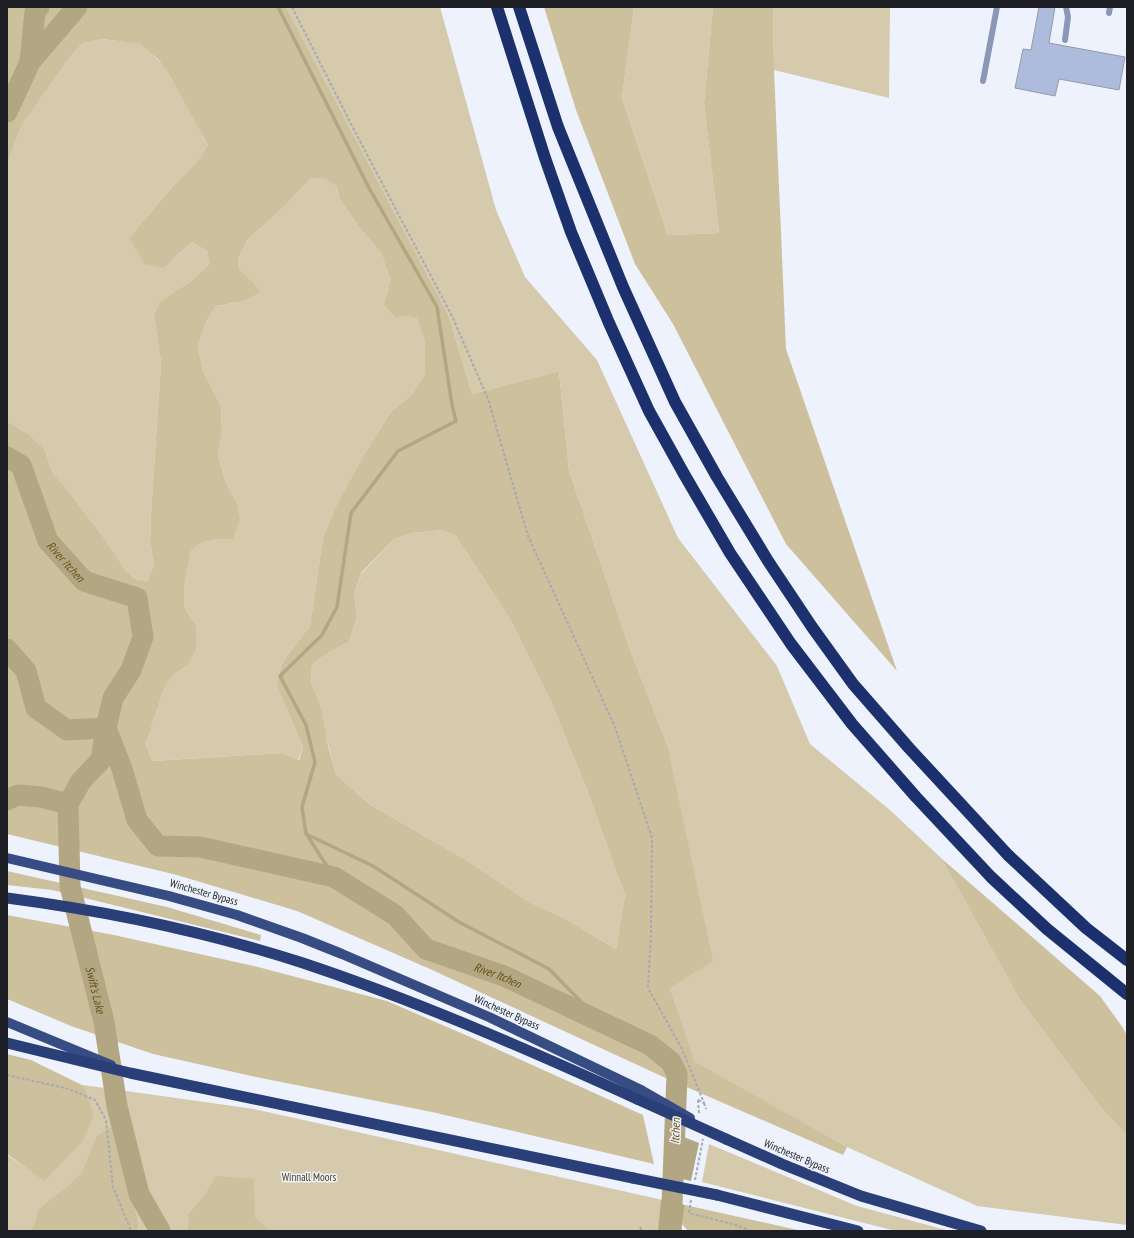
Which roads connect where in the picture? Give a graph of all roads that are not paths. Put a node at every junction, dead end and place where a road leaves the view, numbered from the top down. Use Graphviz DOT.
graph roads {
  1 [pos="497,7"];
  2 [pos="519,7"];
  3 [pos="998,7"];
  4 [pos="1066,7"];
  5 [pos="1065,40"];
  6 [pos="983,81"];
  7 [pos="7,858"];
  8 [pos="7,898"];
  9 [pos="1127,960"];
  10 [pos="1127,994"];
  11 [pos="7,1022"];
  12 [pos="7,1043"];
  13 [pos="130,1073"];
  14 [pos="639,1094"];
  15 [pos="858,1231"];
  16 [pos="981,1231"];
  1 -- 10 [label="highway"];
  2 -- 9 [label="highway"];
  3 -- 6 [label="lane"];
  4 -- 5 [label="lane"];
  7 -- 14 [label="main road, Winchester Bypass"];
  8 -- 14 [label="highway, Winchester Bypass"];
  11 -- 13 [label="main road"];
  12 -- 13 [label="highway"];
  13 -- 15 [label="highway, bridge"];
  14 -- 16 [label="highway, Winchester Bypass, bridge"];
}
